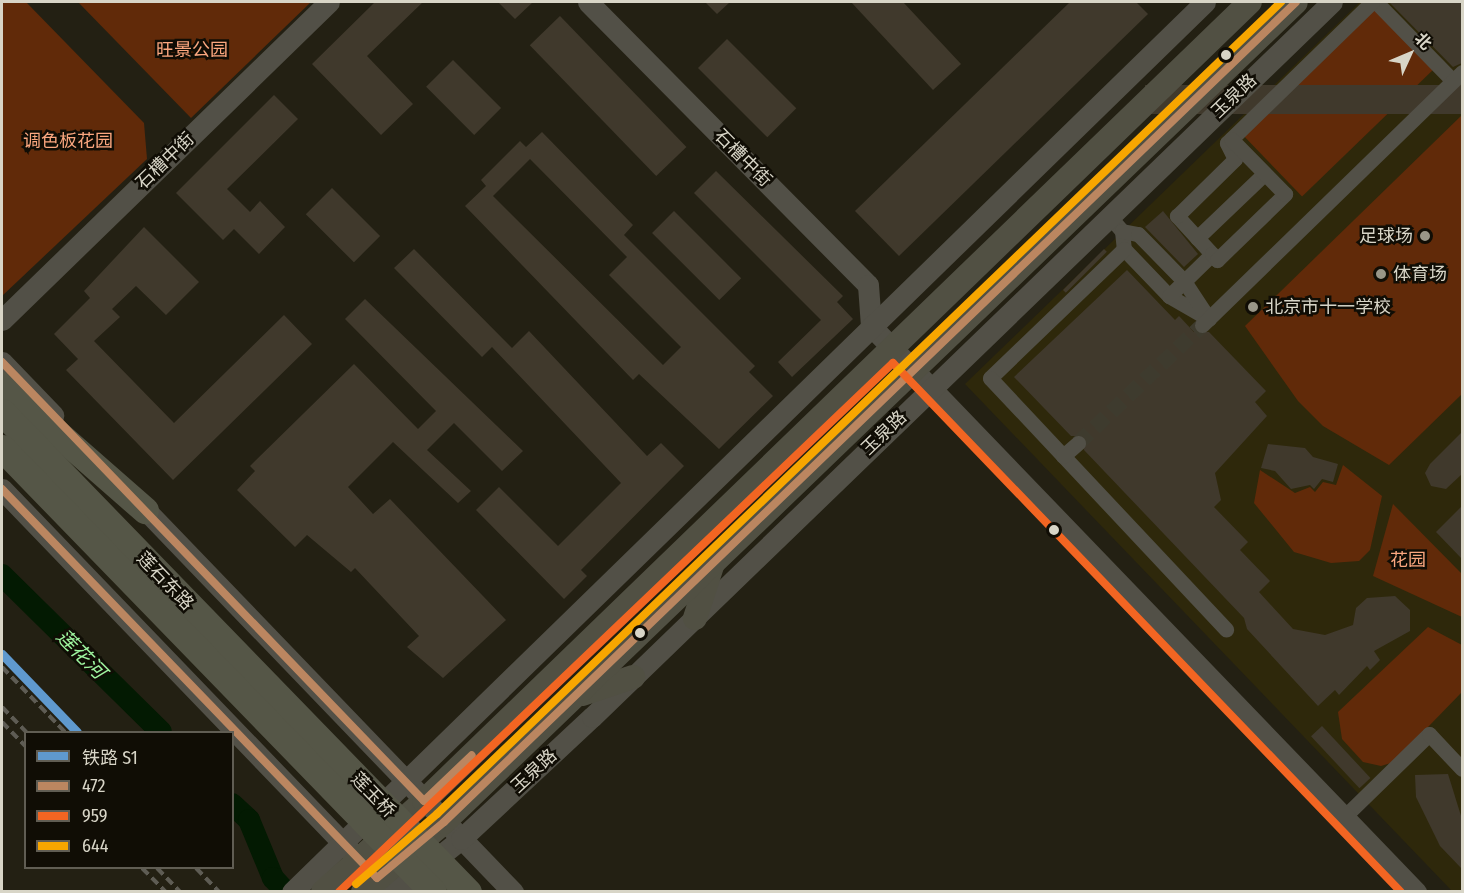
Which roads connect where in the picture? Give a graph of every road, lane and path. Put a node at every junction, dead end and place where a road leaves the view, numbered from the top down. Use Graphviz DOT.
graph roads {
  1 [pos="329,2"];
  2 [pos="588,2"];
  3 [pos="1205,2"];
  4 [pos="1250,2"];
  5 [pos="1296,2"];
  6 [pos="1331,2"];
  7 [pos="1374,2"];
  8 [pos="1276,20"];
  9 [pos="1458,77"];
  10 [pos="1186,107"];
  11 [pos="1231,139"];
  12 [pos="1163,165"];
  13 [pos="1264,174"];
  14 [pos="1115,224"];
  15 [pos="1197,238"];
  16 [pos="1124,249"];
  17 [pos="1212,254"];
  18 [pos="1184,281"];
  19 [pos="1030,292"];
  20 [pos="1169,296"];
  21 [pos="977,307"];
  22 [pos="2,320"];
  23 [pos="1205,322"];
  24 [pos="871,326"];
  25 [pos="892,348"];
  26 [pos="2,362"];
  27 [pos="912,369"];
  28 [pos="2,385"];
  29 [pos="930,387"];
  30 [pos="2,412"];
  31 [pos="1078,443"];
  32 [pos="2,448"];
  33 [pos="1064,456"];
  34 [pos="2,489"];
  35 [pos="145,510"];
  36 [pos="714,561"];
  37 [pos="695,618"];
  38 [pos="1226,629"];
  39 [pos="633,677"];
  40 [pos="574,697"];
  41 [pos="321,758"];
  42 [pos="1462,770"];
  43 [pos="405,781"];
  44 [pos="424,801"];
  45 [pos="1344,817"];
  46 [pos="444,822"];
  47 [pos="461,839"];
  48 [pos="350,850"];
  49 [pos="323,881"];
  50 [pos="381,888"];
  51 [pos="292,891"];
  52 [pos="433,891"];
  53 [pos="468,891"];
  54 [pos="513,891"];
  55 [pos="1416,891"];
  1 -- 22 [label="street, 石槽中街"];
  2 -- 24 [label="street, 石槽中街"];
  3 -- 24 [label="street"];
  4 -- 25 [label="main road"];
  5 -- 8 [label="main road, 玉泉路"];
  6 -- 8 [label="street"];
  6 -- 12 [label="street, 玉泉路"];
  7 -- 9 [label="street"];
  7 -- 11 [label="street"];
  8 -- 10 [label="main road, 玉泉路"];
  9 -- 23 [label="street"];
  10 -- 12 [label="street"];
  10 -- 21 [label="main road, 玉泉路"];
  11 -- 13 [label="street"];
  11 -- 15 [label="street"];
  12 -- 14 [label="street, 玉泉路"];
  13 -- 15 [label="street"];
  13 -- 17 [label="street"];
  14 -- 16 [label="street"];
  14 -- 18 [label="street"];
  14 -- 19 [label="street, 玉泉路"];
  15 -- 17 [label="street"];
  16 -- 20 [label="street"];
  16 -- 33 [label="street"];
  17 -- 18 [label="street"];
  18 -- 20 [label="street"];
  18 -- 23 [label="street"];
  19 -- 21 [label="street"];
  19 -- 29 [label="street, 玉泉路"];
  20 -- 23 [label="street"];
  21 -- 27 [label="main road, 玉泉路"];
  24 -- 25 [label="street"];
  24 -- 43 [label="street"];
  25 -- 27 [label="street"];
  25 -- 44 [label="main road"];
  26 -- 35 [label="street, 莲石东路"];
  27 -- 29 [label="street"];
  27 -- 36 [label="main road, 玉泉路"];
  28 -- 35 [label="highway"];
  29 -- 37 [label="street, 玉泉路"];
  29 -- 45 [label="street"];
  30 -- 41 [label="highway, 莲石东路"];
  31 -- 33 [label="street"];
  32 -- 41 [label="highway, 莲石东路"];
  33 -- 38 [label="street"];
  34 -- 48 [label="street"];
  35 -- 43 [label="street, 莲石东路"];
  36 -- 37 [label="main road"];
  36 -- 40 [label="main road, 玉泉路"];
  37 -- 39 [label="street, 玉泉路"];
  39 -- 40 [label="main road"];
  39 -- 47 [label="street, 玉泉路"];
  40 -- 46 [label="main road, 玉泉路"];
  41 -- 52 [label="highway, 莲玉桥"];
  41 -- 53 [label="highway, 莲玉桥"];
  42 -- 45 [label="street"];
  43 -- 44 [label="street, 莲石东路"];
  43 -- 48 [label="street"];
  44 -- 46 [label="street, 莲石东路"];
  44 -- 48 [label="main road"];
  45 -- 55 [label="street"];
  46 -- 47 [label="street, 莲石东路"];
  46 -- 50 [label="main road, 玉泉路"];
  47 -- 50 [label="street, 玉泉路"];
  47 -- 54 [label="street, 莲石东路"];
  48 -- 49 [label="main road"];
  48 -- 50 [label="street"];
  49 -- 51 [label="street"];
}
